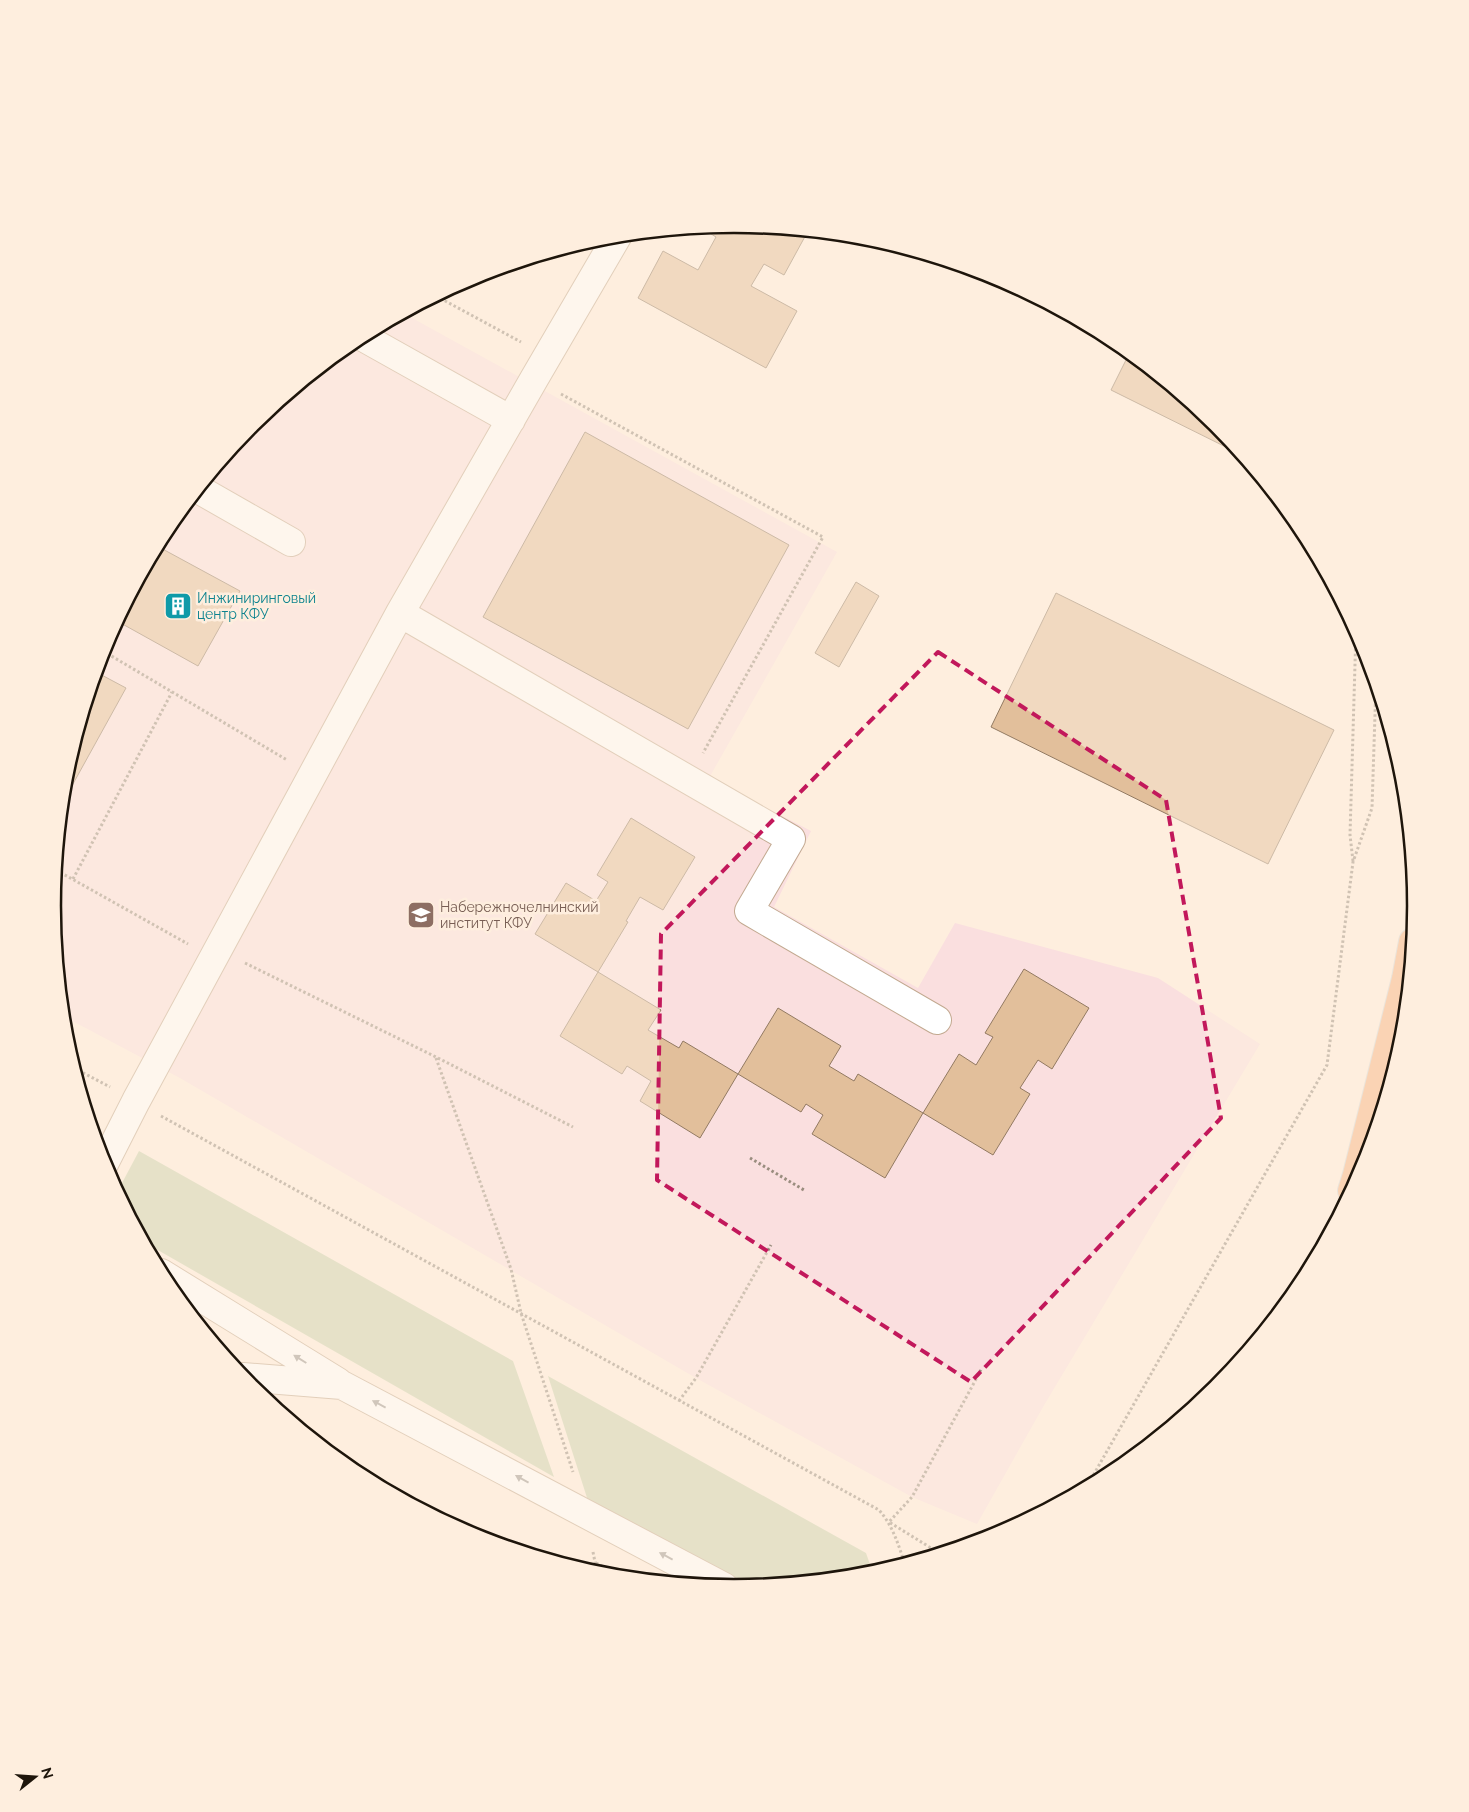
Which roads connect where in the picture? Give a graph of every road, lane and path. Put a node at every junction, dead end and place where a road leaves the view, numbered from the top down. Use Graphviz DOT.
graph roads {
  1 [pos="612,244"];
  2 [pos="442,300"];
  3 [pos="369,341"];
  4 [pos="540,368"];
  5 [pos="511,420"];
  6 [pos="203,492"];
  7 [pos="291,542"];
  8 [pos="400,613"];
  9 [pos="1356,645"];
  10 [pos="110,655"];
  11 [pos="172,692"];
  12 [pos="1375,701"];
  13 [pos="312,776"];
  14 [pos="688,780"];
  15 [pos="1353,862"];
  16 [pos="62,874"];
  17 [pos="72,879"];
  18 [pos="213,958"];
  19 [pos="1401,998"];
  20 [pos="936,1020"];
  21 [pos="436,1057"];
  22 [pos="82,1072"];
  23 [pos="115,1090"];
  24 [pos="160,1115"];
  25 [pos="573,1127"];
  26 [pos="1368,1133"];
  27 [pos="109,1155"];
  28 [pos="750,1158"];
  29 [pos="804,1190"];
  30 [pos="771,1245"];
  31 [pos="177,1283"];
  32 [pos="520,1313"];
  33 [pos="981,1370"];
  34 [pos="254,1378"];
  35 [pos="342,1384"];
  36 [pos="679,1401"];
  37 [pos="1093,1476"];
  38 [pos="587,1515"];
  39 [pos="889,1522"];
  40 [pos="933,1549"];
  41 [pos="903,1557"];
  42 [pos="595,1562"];
  43 [pos="602,1566"];
  44 [pos="708,1578"];
  1 -- 4 [label="street"];
  2 -- 4 [label="path"];
  3 -- 5 [label="street"];
  4 -- 5 [label="street"];
  4 -- 14 [label="path"];
  5 -- 8 [label="street"];
  6 -- 7 [label="street"];
  8 -- 13 [label="street"];
  8 -- 14 [label="street"];
  9 -- 15 [label="path"];
  10 -- 11 [label="path"];
  11 -- 13 [label="path"];
  11 -- 17 [label="path"];
  12 -- 15 [label="path"];
  13 -- 18 [label="street"];
  14 -- 20 [label="street"];
  15 -- 37 [label="path"];
  16 -- 17 [label="path"];
  17 -- 18 [label="path"];
  18 -- 21 [label="path"];
  18 -- 27 [label="street"];
  19 -- 26 [label="main road"];
  21 -- 25 [label="path"];
  21 -- 32 [label="path"];
  22 -- 23 [label="path"];
  24 -- 32 [label="path"];
  28 -- 29 [label="path"];
  30 -- 36 [label="path"];
  35 -- 31 [label="street, one-way"];
  32 -- 36 [label="path"];
  32 -- 38 [label="path"];
  33 -- 39 [label="path"];
  34 -- 35 [label="street"];
  38 -- 35 [label="street, one-way"];
  36 -- 39 [label="path"];
  38 -- 42 [label="path"];
  44 -- 38 [label="street, one-way"];
  39 -- 40 [label="path"];
  39 -- 41 [label="path"];
  42 -- 43 [label="path"];
}
